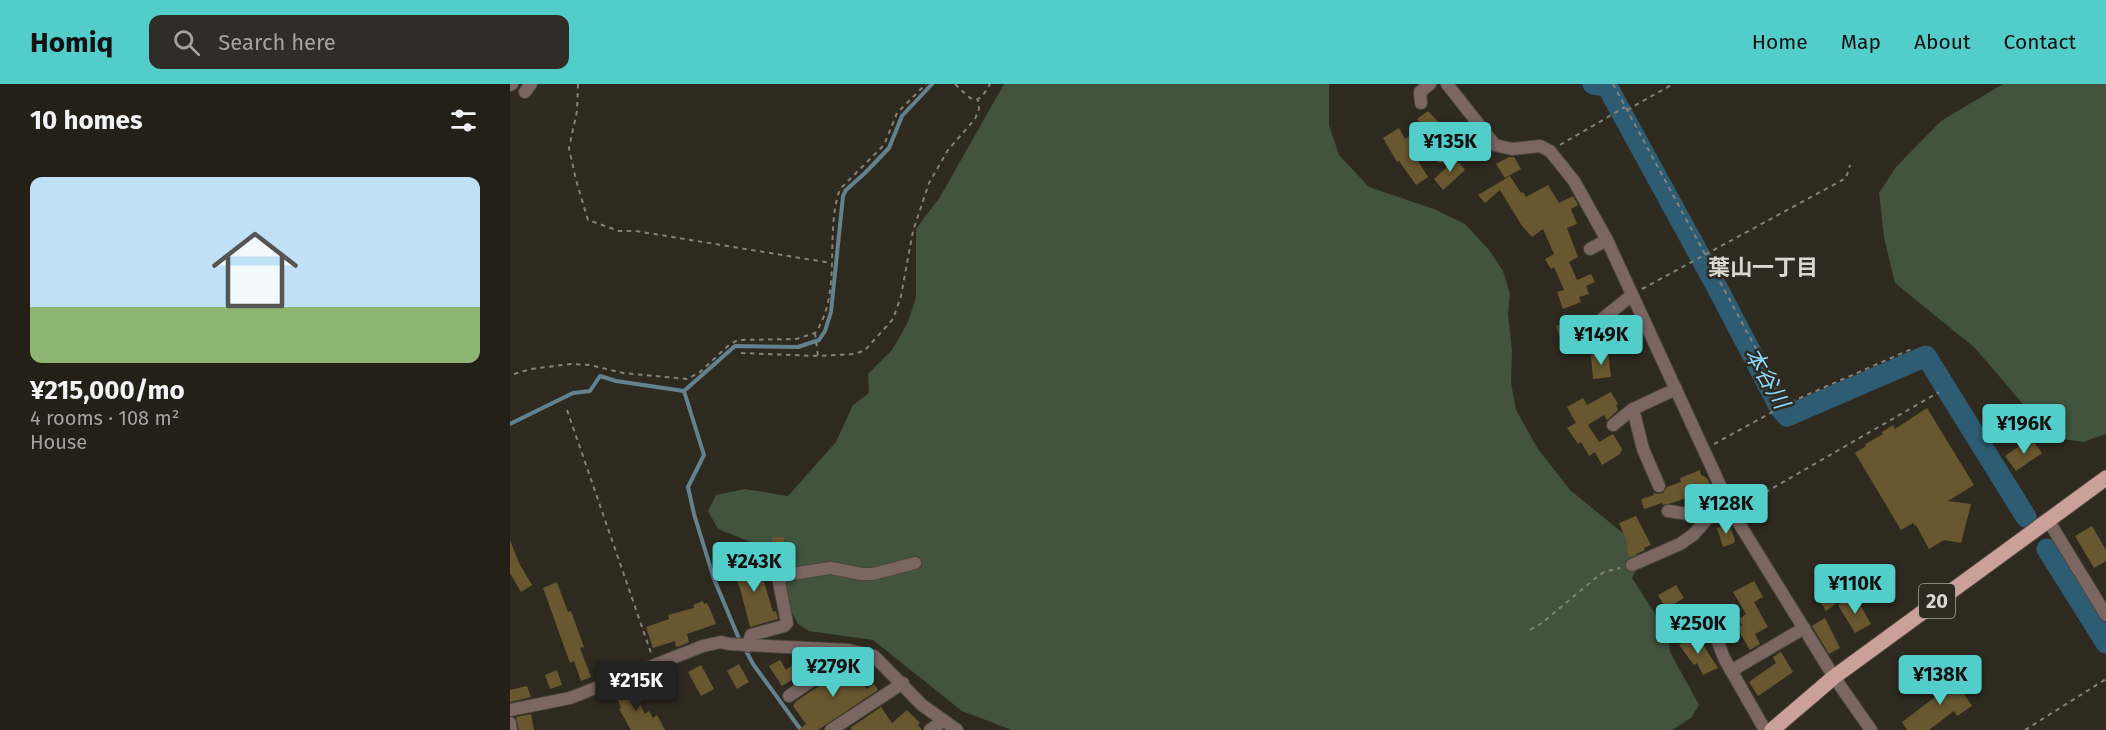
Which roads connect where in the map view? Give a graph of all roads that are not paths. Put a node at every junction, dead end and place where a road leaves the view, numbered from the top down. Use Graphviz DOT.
graph roads {
  1 [pos="1430,84"];
  2 [pos="1447,84"];
  3 [pos="1421,103"];
  4 [pos="1479,125"];
  5 [pos="1441,156"];
  6 [pos="1607,240"];
  7 [pos="1590,249"];
  8 [pos="1632,295"];
  9 [pos="1596,324"];
  10 [pos="1676,388"];
  11 [pos="1634,409"];
  12 [pos="1612,424"];
  13 [pos="2106,477"];
  14 [pos="1659,486"];
  15 [pos="1731,509"];
  16 [pos="1668,511"];
  17 [pos="1709,517"];
  18 [pos="2048,520"];
  19 [pos="915,563"];
  20 [pos="1632,564"];
  21 [pos="2106,615"];
  22 [pos="1707,628"];
  23 [pos="1804,628"];
  24 [pos="748,646"];
  25 [pos="848,650"];
  26 [pos="1731,671"];
  27 [pos="1834,677"];
  28 [pos="903,684"];
  29 [pos="789,696"];
  30 [pos="510,710"];
  31 [pos="943,721"];
  32 [pos="510,723"];
  33 [pos="511,730"];
  34 [pos="831,730"];
  35 [pos="930,730"];
  36 [pos="957,730"];
  37 [pos="1765,730"];
  38 [pos="1772,730"];
  39 [pos="1871,730"];
  1 -- 3 [label="street"];
  2 -- 4 [label="street"];
  4 -- 5 [label="street"];
  4 -- 6 [label="street"];
  6 -- 7 [label="street"];
  6 -- 8 [label="street"];
  8 -- 9 [label="street"];
  8 -- 10 [label="street"];
  10 -- 11 [label="street"];
  10 -- 15 [label="street"];
  11 -- 12 [label="street"];
  11 -- 14 [label="street"];
  13 -- 18 [label="main road, 20"];
  15 -- 17 [label="street"];
  15 -- 23 [label="street"];
  16 -- 17 [label="street"];
  17 -- 20 [label="street"];
  18 -- 21 [label="street"];
  18 -- 27 [label="main road, 20"];
  19 -- 24 [label="street"];
  22 -- 26 [label="street"];
  23 -- 26 [label="street"];
  23 -- 27 [label="street"];
  24 -- 25 [label="street"];
  24 -- 30 [label="street"];
  25 -- 28 [label="street"];
  25 -- 29 [label="street"];
  26 -- 37 [label="street"];
  27 -- 38 [label="main road, 20"];
  27 -- 39 [label="street"];
  28 -- 31 [label="street"];
  28 -- 34 [label="street"];
  31 -- 35 [label="street"];
  31 -- 36 [label="street"];
  32 -- 33 [label="street"];
}
